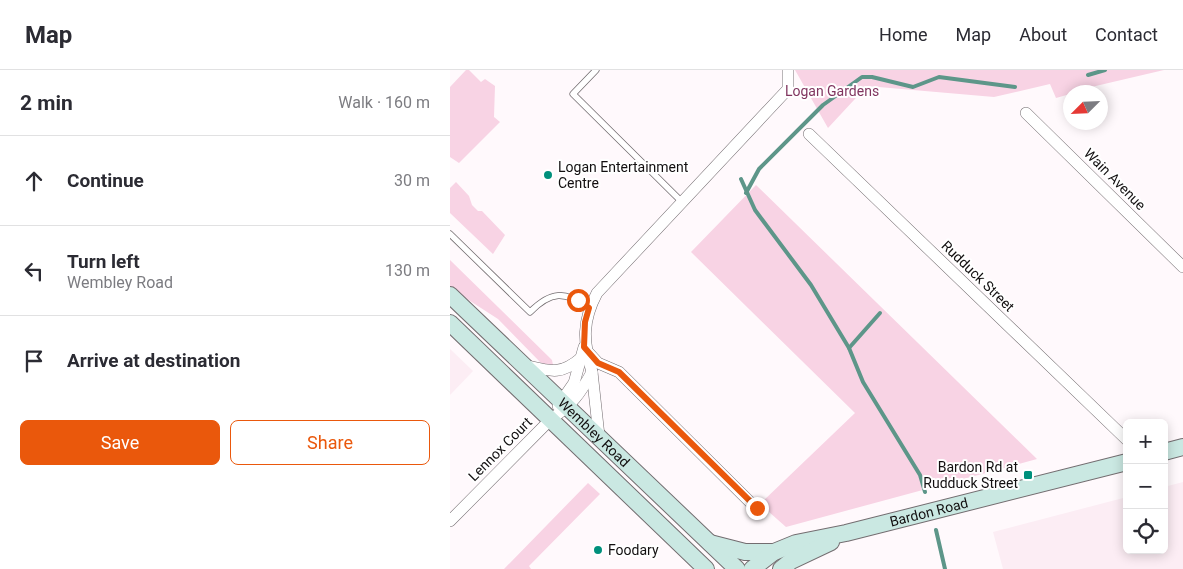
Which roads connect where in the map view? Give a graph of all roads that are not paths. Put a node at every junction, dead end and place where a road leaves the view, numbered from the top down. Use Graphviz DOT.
graph roads {
  1 [pos="596,70"];
  2 [pos="788,70"];
  3 [pos="1026,113"];
  4 [pos="809,134"];
  5 [pos="682,202"];
  6 [pos="450,234"];
  7 [pos="1183,267"];
  8 [pos="450,295"];
  9 [pos="589,308"];
  10 [pos="450,323"];
  11 [pos="583,353"];
  12 [pos="524,365"];
  13 [pos="592,372"];
  14 [pos="565,404"];
  15 [pos="551,419"];
  16 [pos="599,436"];
  17 [pos="1123,436"];
  18 [pos="1183,448"];
  19 [pos="1168,451"];
  20 [pos="1123,463"];
  21 [pos="757,508"];
  22 [pos="450,521"];
  23 [pos="846,533"];
  24 [pos="710,543"];
  25 [pos="774,552"];
  26 [pos="787,566"];
  27 [pos="706,569"];
  28 [pos="737,569"];
  29 [pos="752,569"];
  1 -- 5 [label="lane"];
  2 -- 5 [label="street"];
  3 -- 7 [label="street, Wain Avenue"];
  4 -- 17 [label="street, Rudduck Street"];
  5 -- 9 [label="street"];
  6 -- 9 [label="lane"];
  8 -- 12 [label="main road, Wembley Road"];
  9 -- 11 [label="street"];
  10 -- 15 [label="main road, Wembley Road"];
  11 -- 12 [label="street"];
  11 -- 13 [label="street"];
  11 -- 14 [label="street"];
  11 -- 21 [label="street"];
  12 -- 14 [label="main road, Wembley Road"];
  13 -- 14 [label="street"];
  13 -- 16 [label="street"];
  14 -- 15 [label="street, Lennox Court"];
  14 -- 16 [label="main road, Wembley Road"];
  15 -- 22 [label="street, Lennox Court"];
  15 -- 27 [label="main road, Wembley Road"];
  16 -- 24 [label="main road, Wembley Road"];
  18 -- 19 [label="main road"];
  20 -- 23 [label="main road, Bardon Road"];
  23 -- 25 [label="main road, Bardon Road"];
  23 -- 26 [label="main road, Bardon Road"];
  24 -- 25 [label="main road"];
  24 -- 28 [label="main road, Wembley Road"];
  25 -- 29 [label="main road, Bardon Road"];
}
